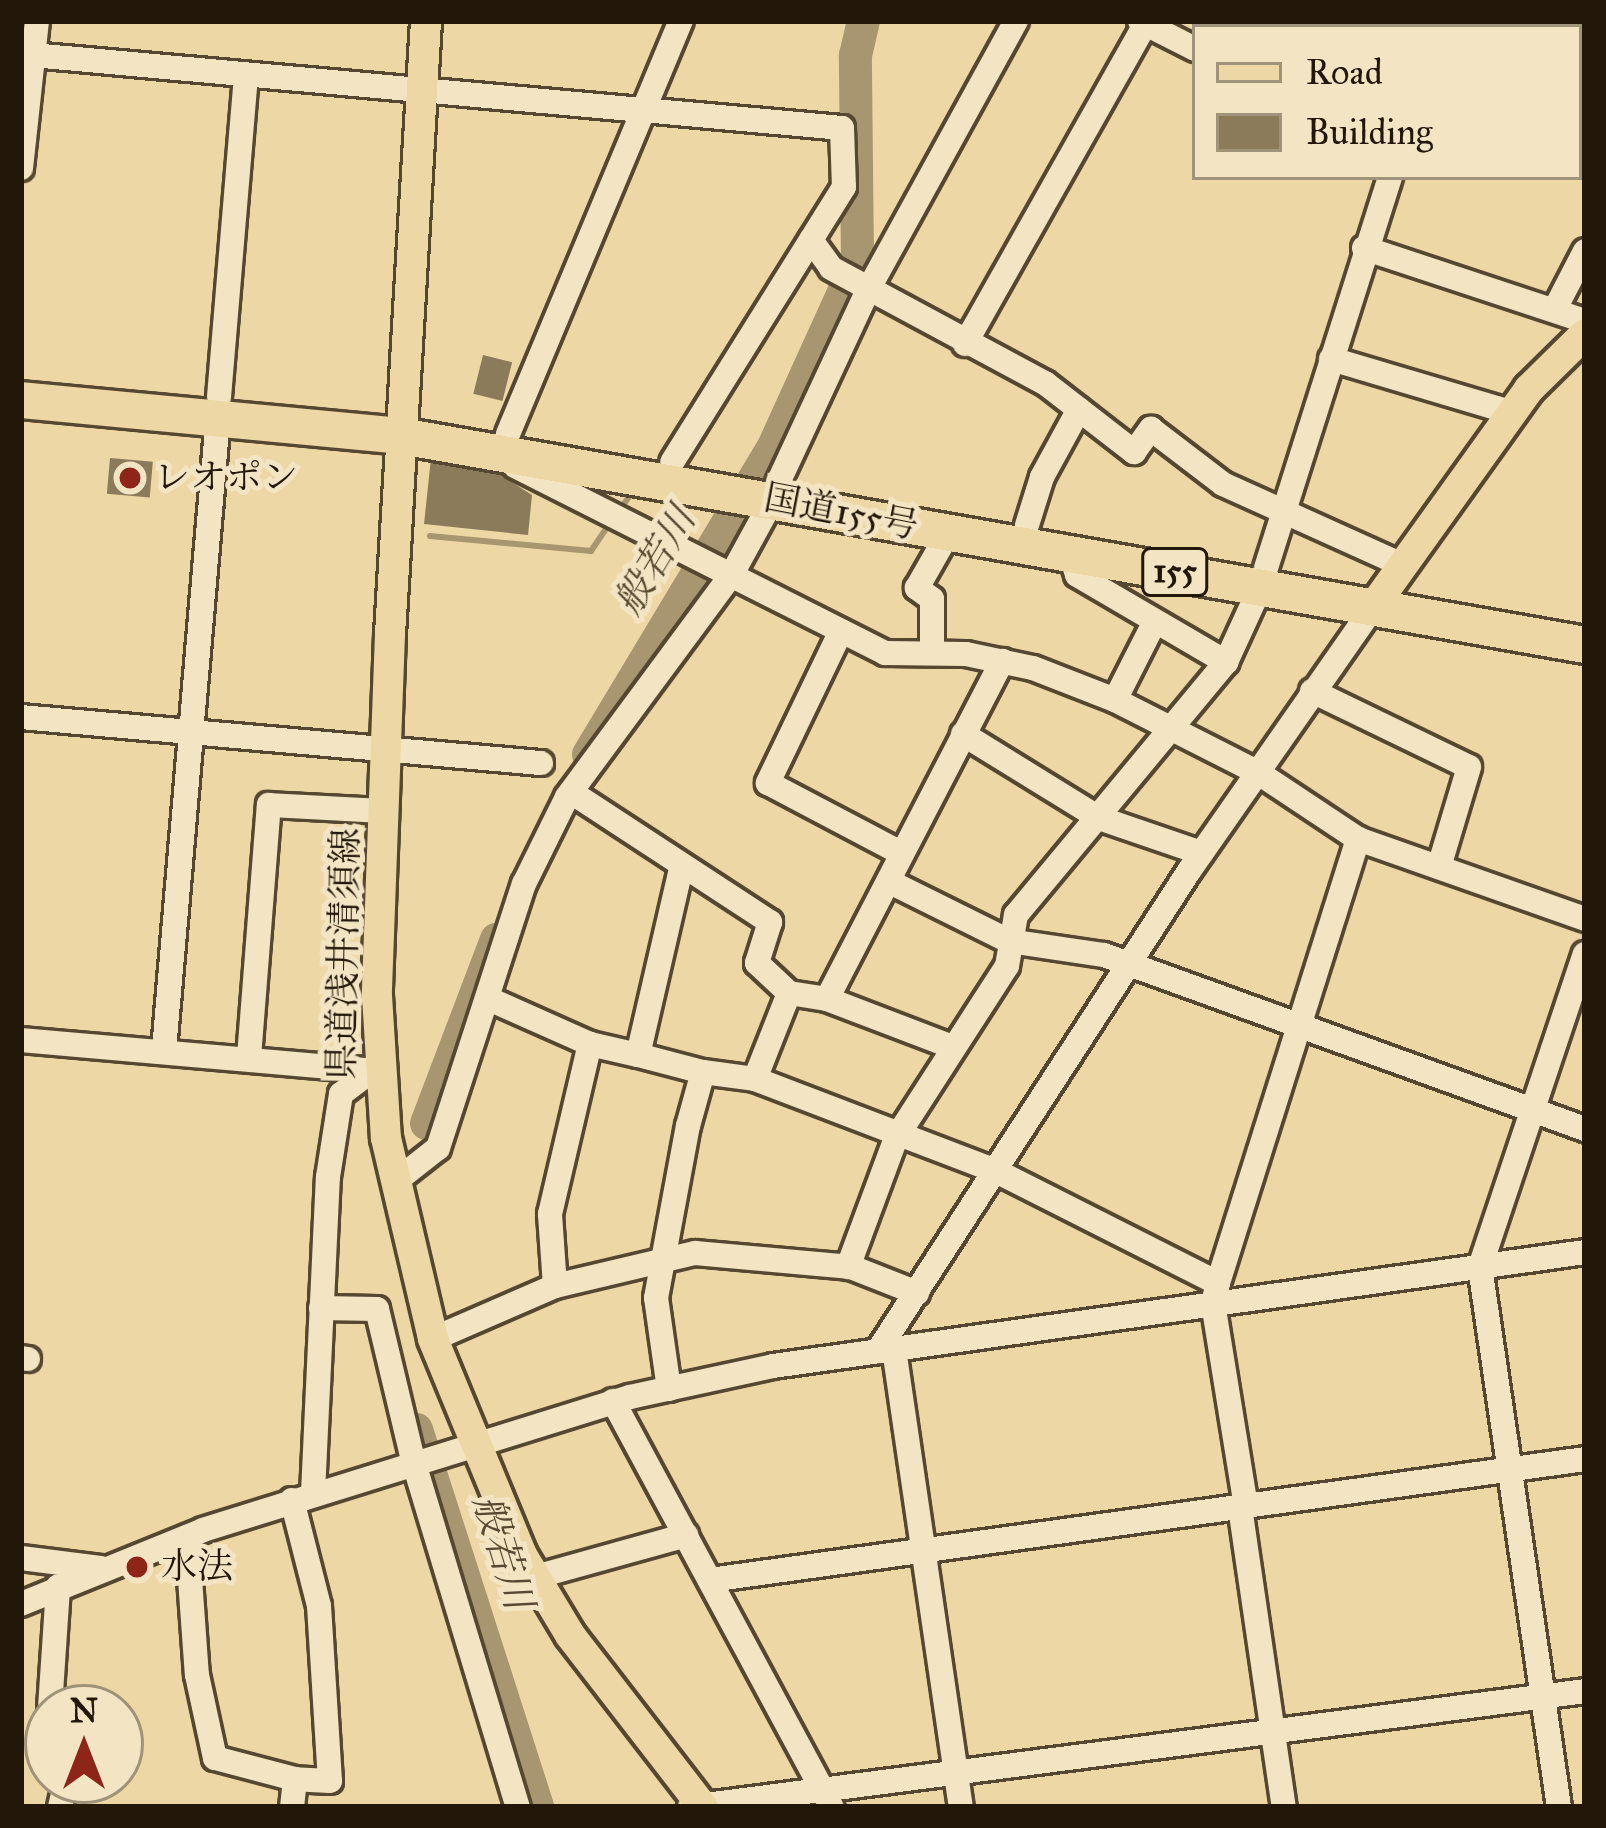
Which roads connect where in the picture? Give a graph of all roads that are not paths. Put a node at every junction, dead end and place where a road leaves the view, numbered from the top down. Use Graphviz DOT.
graph roads {
  1 [pos="38,21"];
  2 [pos="426,21"];
  3 [pos="681,21"];
  4 [pos="1016,21"];
  5 [pos="1144,22"];
  6 [pos="1192,47"];
  7 [pos="27,55"];
  8 [pos="246,77"];
  9 [pos="423,94"];
  10 [pos="643,112"];
  11 [pos="21,168"];
  12 [pos="1389,180"];
  13 [pos="811,240"];
  14 [pos="1364,248"];
  15 [pos="1585,251"];
  16 [pos="856,284"];
  17 [pos="1556,307"];
  18 [pos="1585,321"];
  19 [pos="1585,334"];
  20 [pos="965,344"];
  21 [pos="1331,359"];
  22 [pos="21,380"];
  23 [pos="21,400"];
  24 [pos="218,408"];
  25 [pos="1079,409"];
  26 [pos="1513,412"];
  27 [pos="401,426"];
  28 [pos="506,444"];
  29 [pos="672,462"];
  30 [pos="727,482"];
  31 [pos="772,490"];
  32 [pos="1287,509"];
  33 [pos="1027,525"];
  34 [pos="949,532"];
  35 [pos="1070,553"];
  36 [pos="729,573"];
  37 [pos="1263,578"];
  38 [pos="1386,587"];
  39 [pos="1585,624"];
  40 [pos="1153,625"];
  41 [pos="841,631"];
  42 [pos="1585,644"];
  43 [pos="932,651"];
  44 [pos="1002,661"];
  45 [pos="1226,662"];
  46 [pos="1312,692"];
  47 [pos="1115,700"];
  48 [pos="21,716"];
  49 [pos="1172,727"];
  50 [pos="189,732"];
  51 [pos="963,734"];
  52 [pos="387,748"];
  53 [pos="541,763"];
  54 [pos="1257,772"];
  55 [pos="571,792"];
  56 [pos="385,811"];
  57 [pos="1099,818"];
  58 [pos="1358,839"];
  59 [pos="901,853"];
  60 [pos="1201,853"];
  61 [pos="1439,867"];
  62 [pos="682,869"];
  63 [pos="892,883"];
  64 [pos="1585,919"];
  65 [pos="1009,940"];
  66 [pos="1585,954"];
  67 [pos="1132,964"];
  68 [pos="789,993"];
  69 [pos="489,999"];
  70 [pos="827,999"];
  71 [pos="1298,1028"];
  72 [pos="21,1040"];
  73 [pos="590,1044"];
  74 [pos="950,1046"];
  75 [pos="164,1050"];
  76 [pos="638,1055"];
  77 [pos="249,1057"];
  78 [pos="375,1069"];
  79 [pos="703,1072"];
  80 [pos="755,1079"];
  81 [pos="1533,1110"];
  82 [pos="1585,1129"];
  83 [pos="896,1138"];
  84 [pos="998,1172"];
  85 [pos="397,1181"];
  86 [pos="1585,1252"];
  87 [pos="660,1259"];
  88 [pos="848,1267"];
  89 [pos="1480,1267"];
  90 [pos="555,1286"];
  91 [pos="916,1293"];
  92 [pos="1215,1293"];
  93 [pos="321,1308"];
  94 [pos="433,1339"];
  95 [pos="886,1350"];
  96 [pos="669,1388"];
  97 [pos="614,1402"];
  98 [pos="458,1447"];
  99 [pos="1585,1459"];
  100 [pos="413,1460"];
  101 [pos="1511,1470"];
  102 [pos="303,1496"];
  103 [pos="1243,1507"];
  104 [pos="686,1535"];
  105 [pos="187,1537"];
  106 [pos="922,1550"];
  107 [pos="21,1558"];
  108 [pos="102,1569"];
  109 [pos="535,1577"];
  110 [pos="710,1580"];
  111 [pos="58,1586"];
  112 [pos="21,1604"];
  113 [pos="52,1684"];
  114 [pos="1585,1690"];
  115 [pos="1544,1696"];
  116 [pos="1274,1731"];
  117 [pos="956,1774"];
  118 [pos="295,1779"];
  119 [pos="827,1798"];
  120 [pos="698,1806"];
  121 [pos="292,1807"];
  122 [pos="518,1807"];
  123 [pos="962,1807"];
  124 [pos="1284,1807"];
  125 [pos="1559,1807"];
  1 -- 7 [label="street"];
  2 -- 9 [label="main road, 県道浅井清須線"];
  3 -- 10 [label="street"];
  4 -- 16 [label="street"];
  5 -- 6 [label="street"];
  5 -- 20 [label="street"];
  7 -- 8 [label="street"];
  7 -- 11 [label="street"];
  8 -- 9 [label="street"];
  8 -- 24 [label="street"];
  9 -- 10 [label="street"];
  9 -- 27 [label="main road, 県道浅井清須線"];
  10 -- 13 [label="street"];
  10 -- 28 [label="street"];
  12 -- 14 [label="street"];
  13 -- 16 [label="street"];
  13 -- 29 [label="street"];
  14 -- 17 [label="street"];
  14 -- 21 [label="street"];
  15 -- 17 [label="street"];
  16 -- 20 [label="street"];
  16 -- 31 [label="street"];
  17 -- 18 [label="street"];
  19 -- 26 [label="main road"];
  20 -- 25 [label="street"];
  21 -- 26 [label="street"];
  21 -- 32 [label="street"];
  22 -- 24 [label="highway, 国道155号 / 155"];
  23 -- 24 [label="highway, 国道155号 / 155"];
  24 -- 27 [label="highway, 国道155号 / 155"];
  24 -- 50 [label="street"];
  25 -- 32 [label="street"];
  25 -- 33 [label="street"];
  26 -- 38 [label="main road"];
  27 -- 28 [label="highway, 国道155号 / 155"];
  27 -- 52 [label="main road, 県道浅井清須線"];
  28 -- 29 [label="highway, 国道155号 / 155"];
  28 -- 30 [label="highway, 国道155号 / 155"];
  28 -- 36 [label="street"];
  29 -- 30 [label="highway, 国道155号 / 155"];
  30 -- 31 [label="highway, 国道155号 / 155"];
  31 -- 33 [label="highway, 国道155号 / 155"];
  31 -- 34 [label="highway, 国道155号 / 155"];
  31 -- 36 [label="street"];
  32 -- 37 [label="street"];
  32 -- 38 [label="street"];
  33 -- 37 [label="highway, 国道155号 / 155"];
  34 -- 35 [label="highway, 国道155号 / 155"];
  34 -- 43 [label="street"];
  35 -- 37 [label="highway, 国道155号 / 155"];
  35 -- 40 [label="street"];
  36 -- 41 [label="street"];
  36 -- 55 [label="street"];
  37 -- 38 [label="highway, 国道155号 / 155"];
  37 -- 45 [label="street"];
  38 -- 39 [label="highway, 国道155号 / 155"];
  38 -- 42 [label="highway, 国道155号 / 155"];
  38 -- 46 [label="street"];
  40 -- 45 [label="street"];
  40 -- 47 [label="street"];
  41 -- 43 [label="street"];
  41 -- 59 [label="street"];
  43 -- 44 [label="street"];
  44 -- 47 [label="street"];
  44 -- 51 [label="street"];
  45 -- 49 [label="street"];
  46 -- 54 [label="street"];
  46 -- 61 [label="street"];
  47 -- 49 [label="street"];
  48 -- 50 [label="street"];
  49 -- 54 [label="street"];
  49 -- 57 [label="street"];
  50 -- 52 [label="street"];
  50 -- 75 [label="street"];
  51 -- 57 [label="street"];
  51 -- 59 [label="street"];
  52 -- 53 [label="street"];
  52 -- 56 [label="main road, 県道浅井清須線"];
  54 -- 58 [label="street"];
  54 -- 60 [label="street"];
  55 -- 62 [label="street"];
  55 -- 69 [label="street"];
  56 -- 77 [label="street"];
  56 -- 78 [label="main road, 県道浅井清須線"];
  57 -- 60 [label="street"];
  57 -- 65 [label="street"];
  58 -- 61 [label="street"];
  58 -- 71 [label="street"];
  59 -- 63 [label="street"];
  60 -- 67 [label="street"];
  61 -- 64 [label="street"];
  62 -- 68 [label="street"];
  62 -- 76 [label="street"];
  63 -- 65 [label="street"];
  63 -- 70 [label="street"];
  65 -- 67 [label="street"];
  65 -- 74 [label="street"];
  66 -- 81 [label="street"];
  67 -- 71 [label="street"];
  67 -- 84 [label="street"];
  68 -- 70 [label="street"];
  68 -- 80 [label="street"];
  69 -- 73 [label="street"];
  69 -- 85 [label="street"];
  70 -- 74 [label="street"];
  71 -- 81 [label="street"];
  71 -- 92 [label="street"];
  72 -- 75 [label="street"];
  73 -- 76 [label="street"];
  73 -- 90 [label="street"];
  74 -- 83 [label="street"];
  75 -- 77 [label="street"];
  76 -- 79 [label="street"];
  77 -- 78 [label="street"];
  78 -- 85 [label="main road, 県道浅井清須線"];
  78 -- 93 [label="street"];
  79 -- 80 [label="street"];
  79 -- 87 [label="street"];
  80 -- 83 [label="street"];
  81 -- 82 [label="street"];
  81 -- 89 [label="street"];
  83 -- 84 [label="street"];
  83 -- 88 [label="street"];
  84 -- 91 [label="street"];
  84 -- 92 [label="street"];
  85 -- 94 [label="main road, 県道浅井清須線"];
  86 -- 89 [label="street"];
  87 -- 88 [label="street"];
  87 -- 90 [label="street"];
  87 -- 96 [label="street"];
  88 -- 91 [label="street"];
  89 -- 92 [label="street"];
  89 -- 101 [label="street"];
  90 -- 94 [label="street"];
  91 -- 95 [label="street"];
  92 -- 95 [label="street"];
  92 -- 103 [label="street"];
  93 -- 100 [label="street"];
  93 -- 102 [label="street"];
  94 -- 98 [label="main road, 県道浅井清須線"];
  95 -- 96 [label="street"];
  95 -- 106 [label="street"];
  96 -- 97 [label="street"];
  97 -- 98 [label="street"];
  97 -- 104 [label="street"];
  98 -- 100 [label="street"];
  98 -- 109 [label="main road, 県道浅井清須線"];
  99 -- 101 [label="street"];
  100 -- 102 [label="street"];
  100 -- 122 [label="street"];
  101 -- 103 [label="street"];
  101 -- 115 [label="street"];
  102 -- 105 [label="street"];
  102 -- 118 [label="street"];
  103 -- 106 [label="street"];
  103 -- 116 [label="street"];
  104 -- 109 [label="street"];
  104 -- 110 [label="street"];
  105 -- 108 [label="street"];
  105 -- 118 [label="street"];
  106 -- 110 [label="street"];
  106 -- 117 [label="street"];
  107 -- 108 [label="street"];
  108 -- 111 [label="street"];
  109 -- 120 [label="main road, 県道浅井清須線"];
  110 -- 119 [label="street"];
  111 -- 112 [label="street"];
  111 -- 113 [label="street"];
  114 -- 115 [label="street"];
  115 -- 116 [label="street"];
  115 -- 125 [label="street"];
  116 -- 117 [label="street"];
  116 -- 124 [label="street"];
  117 -- 119 [label="street"];
  117 -- 123 [label="street"];
  118 -- 121 [label="street"];
  119 -- 120 [label="street"];
}
